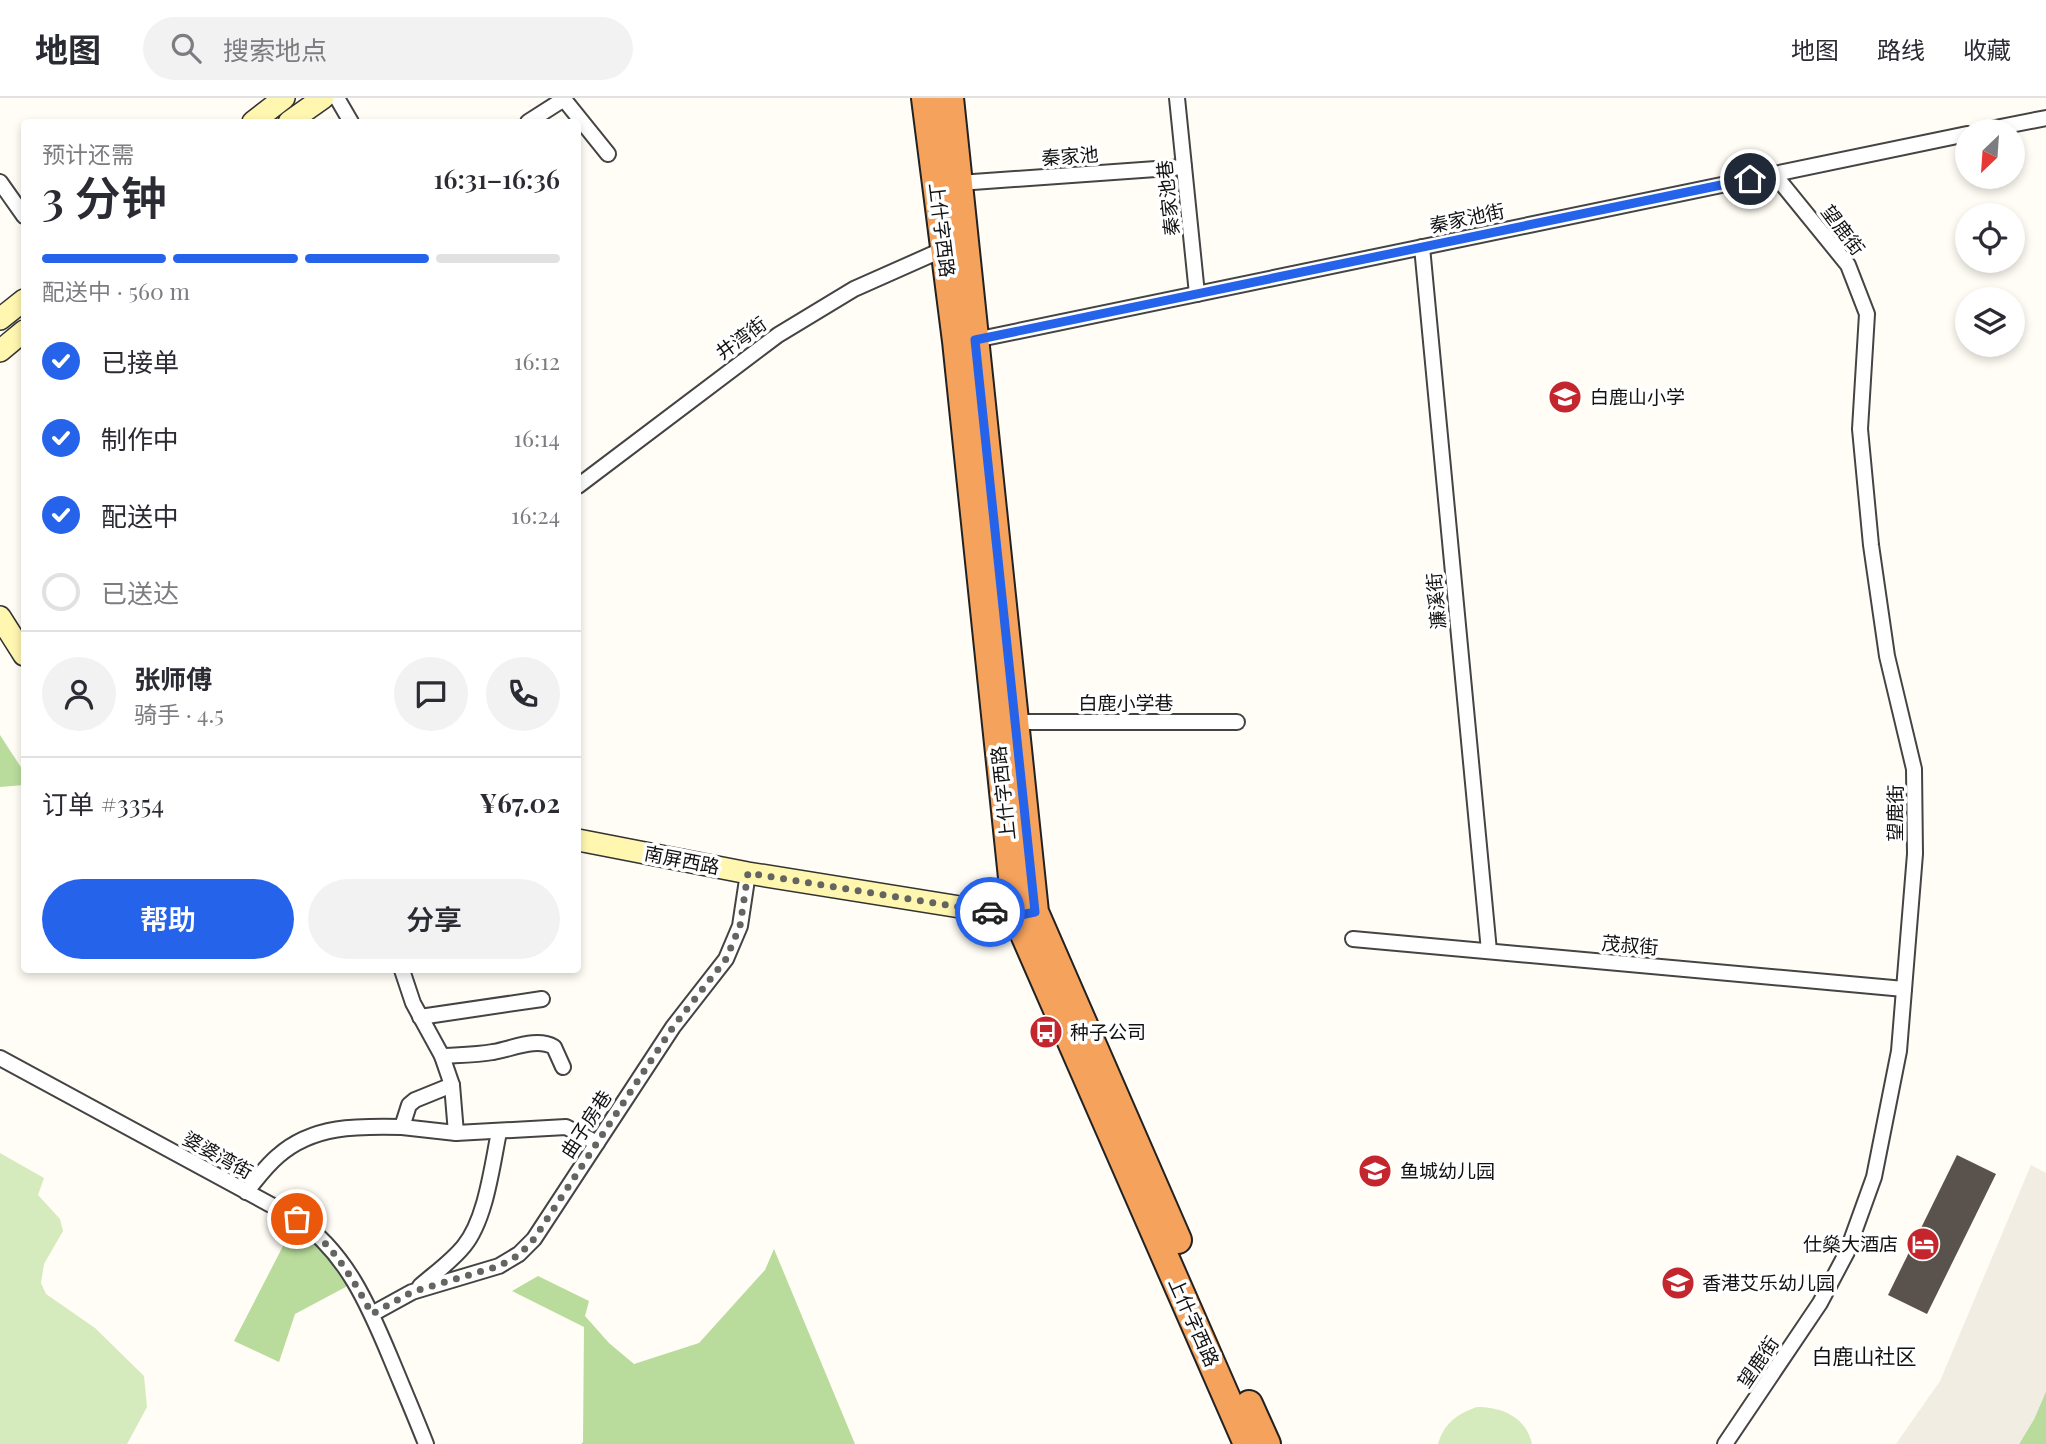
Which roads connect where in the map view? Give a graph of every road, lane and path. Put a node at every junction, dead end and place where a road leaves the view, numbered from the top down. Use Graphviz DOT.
graph roads {
  1 [pos="284,98"];
  2 [pos="323,98"];
  3 [pos="337,98"];
  4 [pos="925,98"];
  5 [pos="950,98"];
  6 [pos="1177,98"];
  7 [pos="563,99"];
  8 [pos="2046,117"];
  9 [pos="257,119"];
  10 [pos="293,119"];
  11 [pos="349,119"];
  12 [pos="533,119"];
  13 [pos="579,119"];
  14 [pos="581,121"];
  15 [pos="2025,121"];
  16 [pos="1955,136"];
  17 [pos="608,154"];
  18 [pos="1184,167"];
  19 [pos="1774,174"];
  20 [pos="0,182"];
  21 [pos="959,183"];
  22 [pos="21,212"];
  23 [pos="1422,247"];
  24 [pos="944,249"];
  25 [pos="1197,294"];
  26 [pos="21,302"];
  27 [pos="0,319"];
  28 [pos="21,334"];
  29 [pos="975,340"];
  30 [pos="0,351"];
  31 [pos="581,484"];
  32 [pos="0,617"];
  33 [pos="21,651"];
  34 [pos="1015,722"];
  35 [pos="1237,722"];
  36 [pos="581,841"];
  37 [pos="748,873"];
  38 [pos="1026,914"];
  39 [pos="1353,939"];
  40 [pos="1489,951"];
  41 [pos="403,973"];
  42 [pos="1904,989"];
  43 [pos="542,999"];
  44 [pos="420,1017"];
  45 [pos="442,1056"];
  46 [pos="0,1058"];
  47 [pos="563,1067"];
  48 [pos="452,1085"];
  49 [pos="402,1127"];
  50 [pos="499,1132"];
  51 [pos="456,1133"];
  52 [pos="597,1143"];
  53 [pos="246,1192"];
  54 [pos="412,1292"];
  55 [pos="372,1314"];
  56 [pos="426,1444"];
  57 [pos="1247,1444"];
  58 [pos="1267,1444"];
  59 [pos="1725,1444"];
  1 -- 9 [label="street"];
  2 -- 10 [label="street"];
  3 -- 11 [label="street"];
  4 -- 24 [label="highway, 上什字西路"];
  5 -- 21 [label="highway, 上什字西路"];
  6 -- 18 [label="street, 秦家池巷"];
  7 -- 12 [label="street"];
  7 -- 13 [label="street"];
  8 -- 15 [label="street"];
  14 -- 17 [label="street"];
  16 -- 19 [label="street, 秦家池街"];
  18 -- 21 [label="street, 秦家池"];
  18 -- 25 [label="street, 秦家池巷"];
  19 -- 23 [label="street, 秦家池街"];
  19 -- 42 [label="street, 望鹿街"];
  20 -- 22 [label="street"];
  21 -- 29 [label="highway, 上什字西路"];
  23 -- 25 [label="street, 秦家池街"];
  23 -- 40 [label="street, 濂溪街"];
  24 -- 31 [label="street, 井湾街"];
  24 -- 38 [label="highway, 上什字西路"];
  25 -- 29 [label="street, 秦家池街"];
  26 -- 27 [label="street"];
  28 -- 30 [label="street"];
  29 -- 34 [label="highway, 上什字西路"];
  32 -- 33 [label="street"];
  34 -- 35 [label="street, 白鹿小学巷"];
  34 -- 38 [label="highway, 上什字西路"];
  36 -- 37 [label="street, 南屏西路"];
  37 -- 38 [label="street, 南屏西路"];
  37 -- 52 [label="street, 曲子房巷"];
  38 -- 57 [label="highway, 上什字西路"];
  38 -- 58 [label="highway, 上什字西路"];
  39 -- 40 [label="street, 茂叔街"];
  40 -- 42 [label="street, 茂叔街"];
  41 -- 44 [label="street"];
  42 -- 59 [label="street, 望鹿街"];
  43 -- 44 [label="street"];
  44 -- 45 [label="street"];
  45 -- 47 [label="street"];
  45 -- 48 [label="street"];
  46 -- 53 [label="street, 婆婆湾街"];
  48 -- 49 [label="street"];
  48 -- 51 [label="street"];
  49 -- 51 [label="street"];
  49 -- 53 [label="street"];
  50 -- 51 [label="street"];
  50 -- 52 [label="street"];
  50 -- 54 [label="street"];
  52 -- 54 [label="street, 曲子房巷"];
  53 -- 55 [label="street, 婆婆湾街"];
  54 -- 55 [label="street, 曲子房巷"];
  55 -- 56 [label="street, 婆婆湾街"];
}
